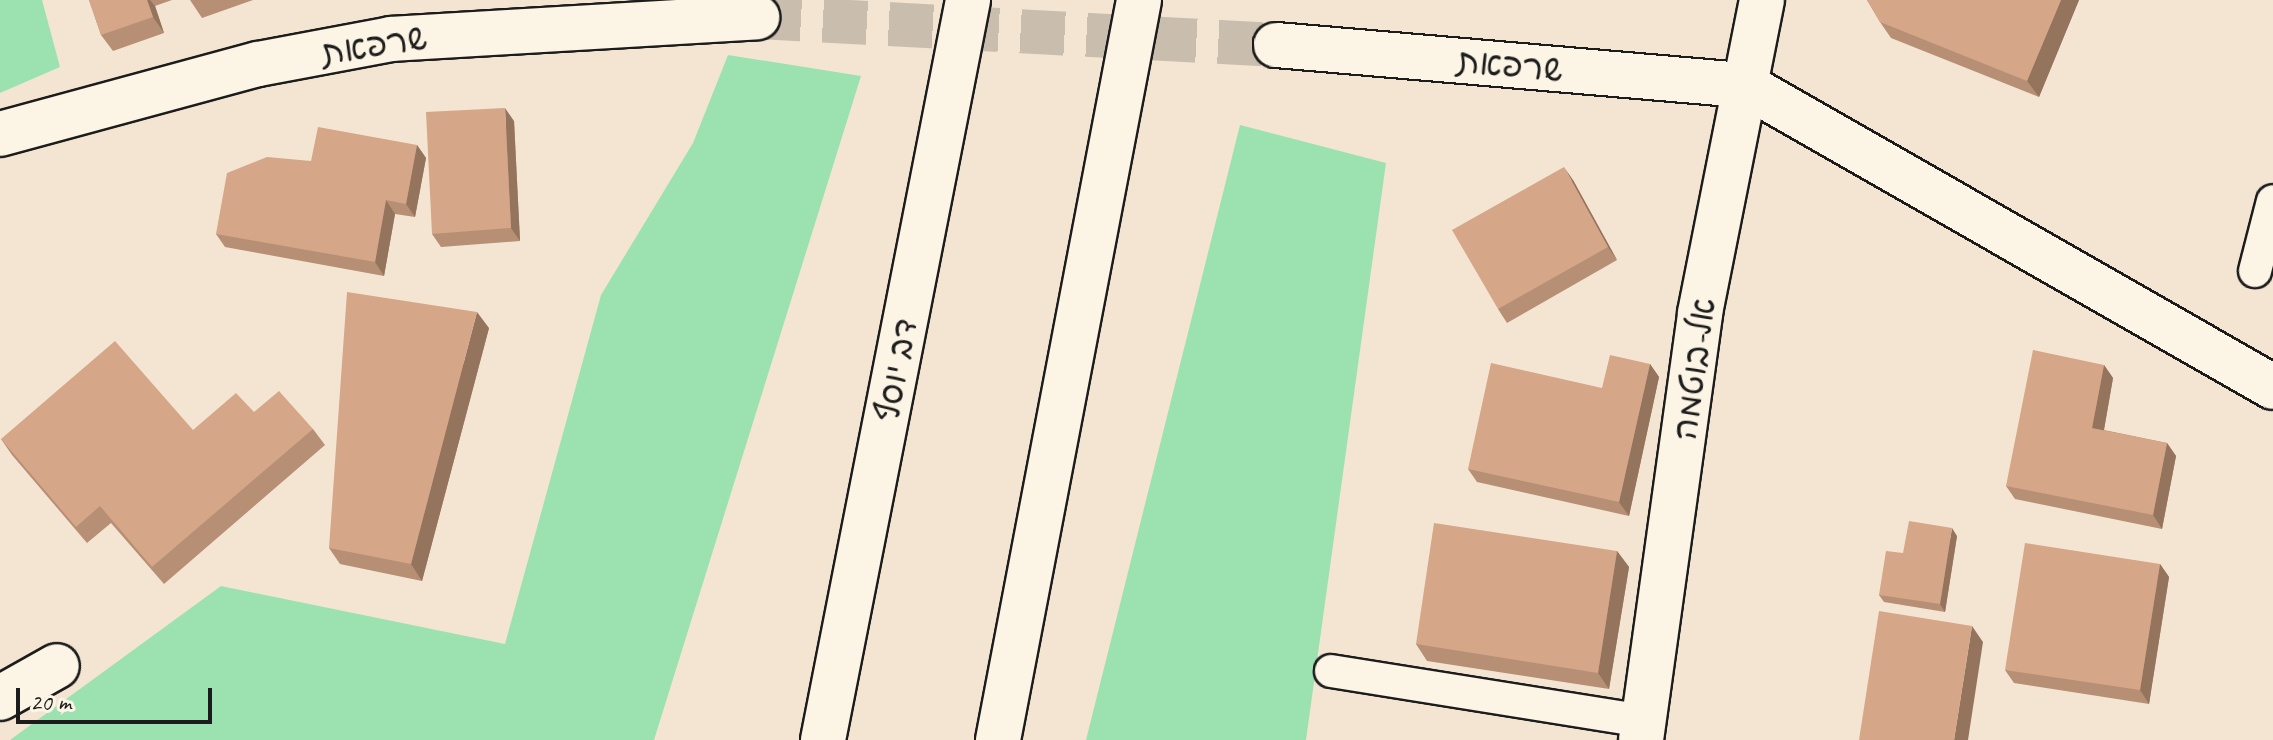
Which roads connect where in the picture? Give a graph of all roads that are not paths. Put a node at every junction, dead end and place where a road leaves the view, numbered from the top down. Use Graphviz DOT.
graph roads {
  1 [pos="968,0"];
  2 [pos="1139,0"];
  3 [pos="1762,0"];
  4 [pos="757,17"];
  5 [pos="1276,45"];
  6 [pos="1745,85"];
  7 [pos="0,134"];
  8 [pos="2273,201"];
  9 [pos="2255,271"];
  10 [pos="2273,387"];
  11 [pos="57,666"];
  12 [pos="1331,671"];
  13 [pos="0,698"];
  14 [pos="1642,731"];
  15 [pos="823,740"];
  16 [pos="998,740"];
  1 -- 15 [label="street, דב יוסף"];
  2 -- 16 [label="street"];
  3 -- 6 [label="street, אל-בוטמה"];
  4 -- 7 [label="street, שרפאת"];
  5 -- 6 [label="street, שרפאת"];
  6 -- 10 [label="street"];
  6 -- 14 [label="street, אל-בוטמה"];
  8 -- 9 [label="lane"];
  11 -- 13 [label="street"];
  12 -- 14 [label="lane"];
}
